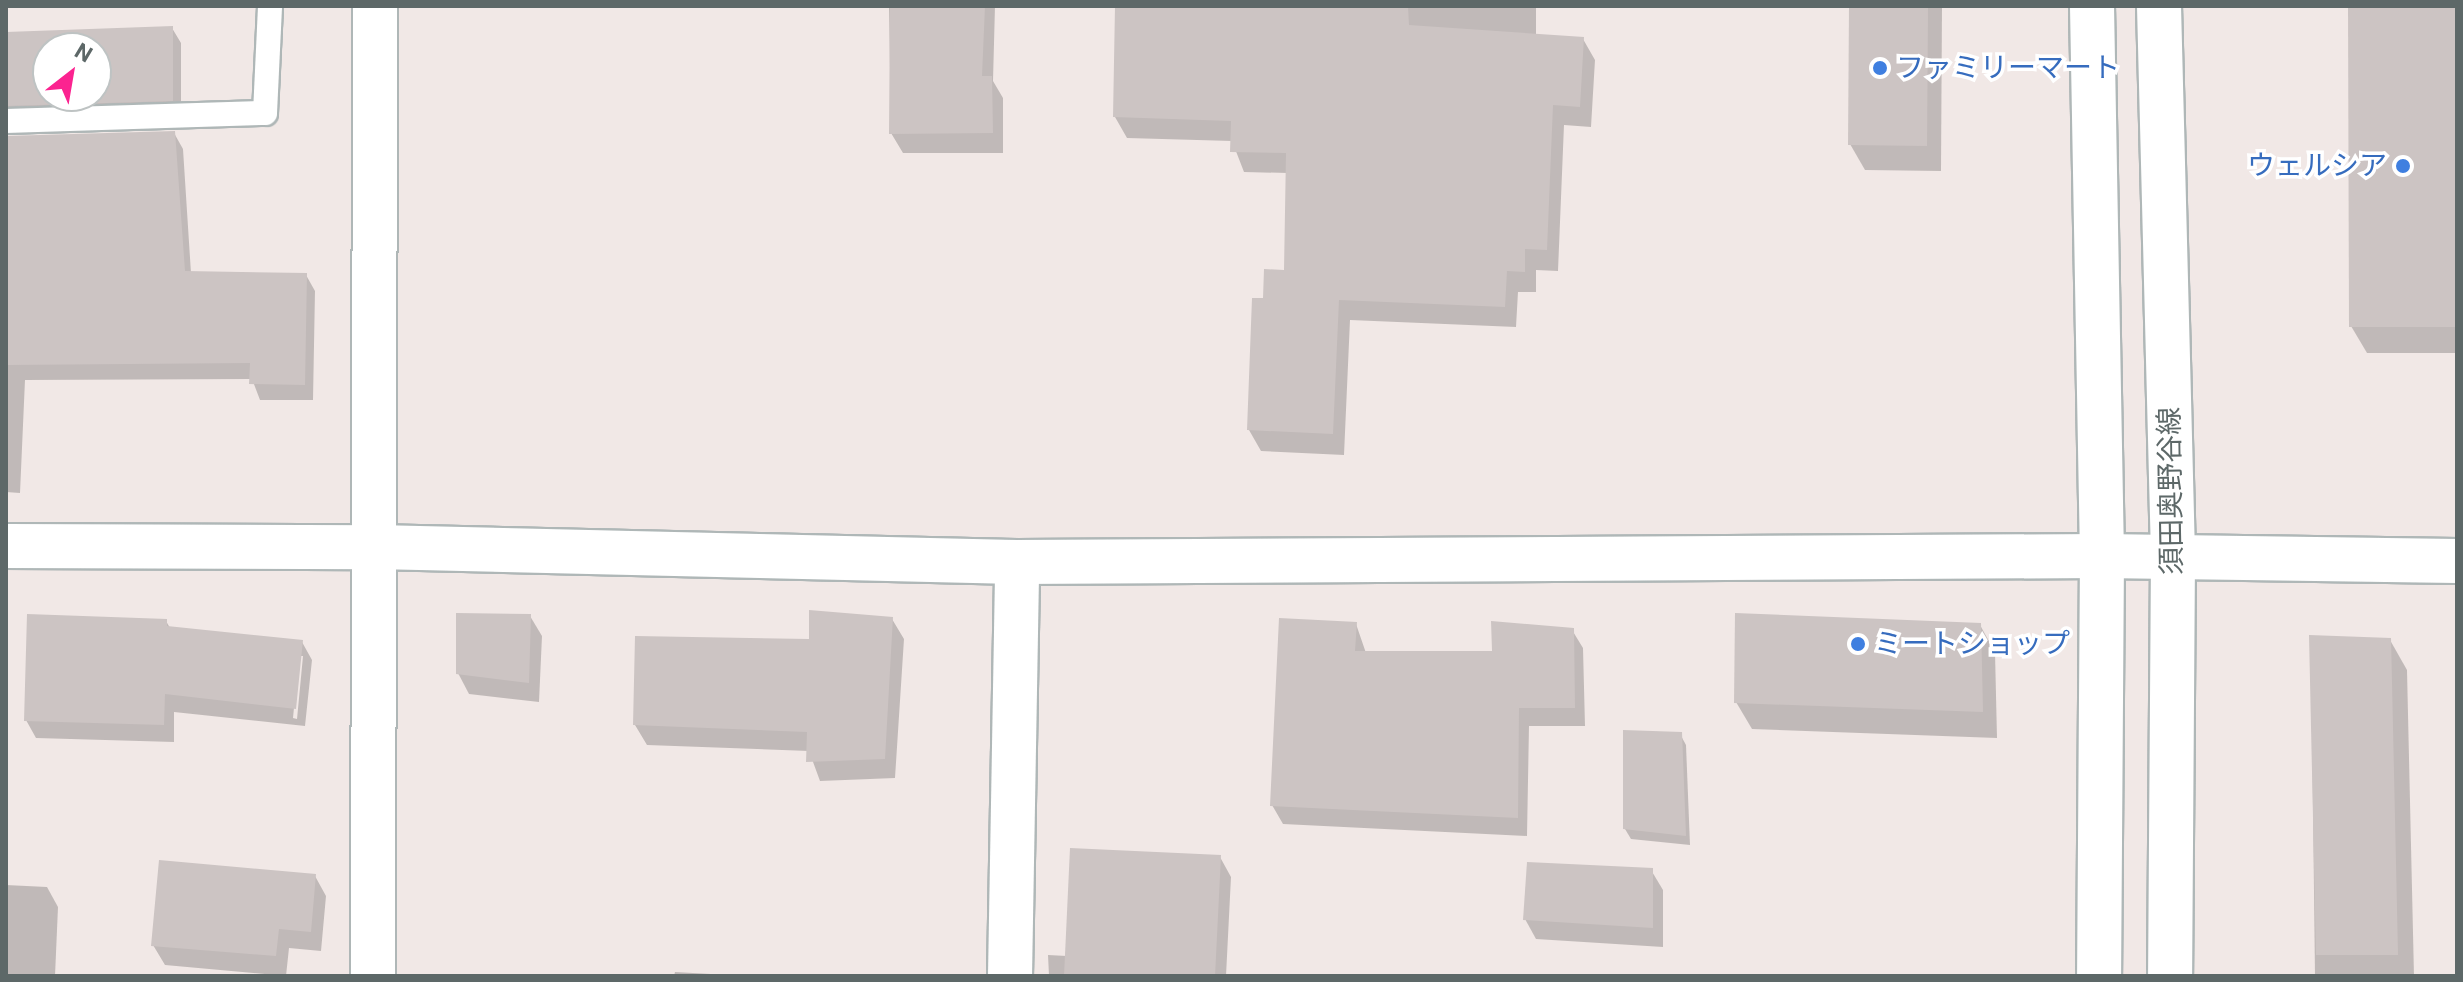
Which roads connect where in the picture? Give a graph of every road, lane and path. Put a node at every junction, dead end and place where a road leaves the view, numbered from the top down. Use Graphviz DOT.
graph roads {
  1 [pos="270,6"];
  2 [pos="375,6"];
  3 [pos="2092,6"];
  4 [pos="2159,6"];
  5 [pos="6,121"];
  6 [pos="6,546"];
  7 [pos="376,547"];
  8 [pos="2102,556"];
  9 [pos="2173,557"];
  10 [pos="2457,561"];
  11 [pos="1017,562"];
  12 [pos="373,976"];
  13 [pos="1010,976"];
  14 [pos="2099,976"];
  15 [pos="2170,976"];
  1 -- 5 [label="lane"];
  2 -- 7 [label="street"];
  3 -- 8 [label="street"];
  4 -- 9 [label="street, 須田奥野谷線"];
  6 -- 7 [label="street"];
  7 -- 11 [label="street"];
  7 -- 12 [label="street"];
  8 -- 9 [label="street"];
  8 -- 11 [label="street"];
  8 -- 14 [label="street"];
  9 -- 10 [label="street"];
  9 -- 15 [label="street, 須田奥野谷線"];
  11 -- 13 [label="street"];
}
